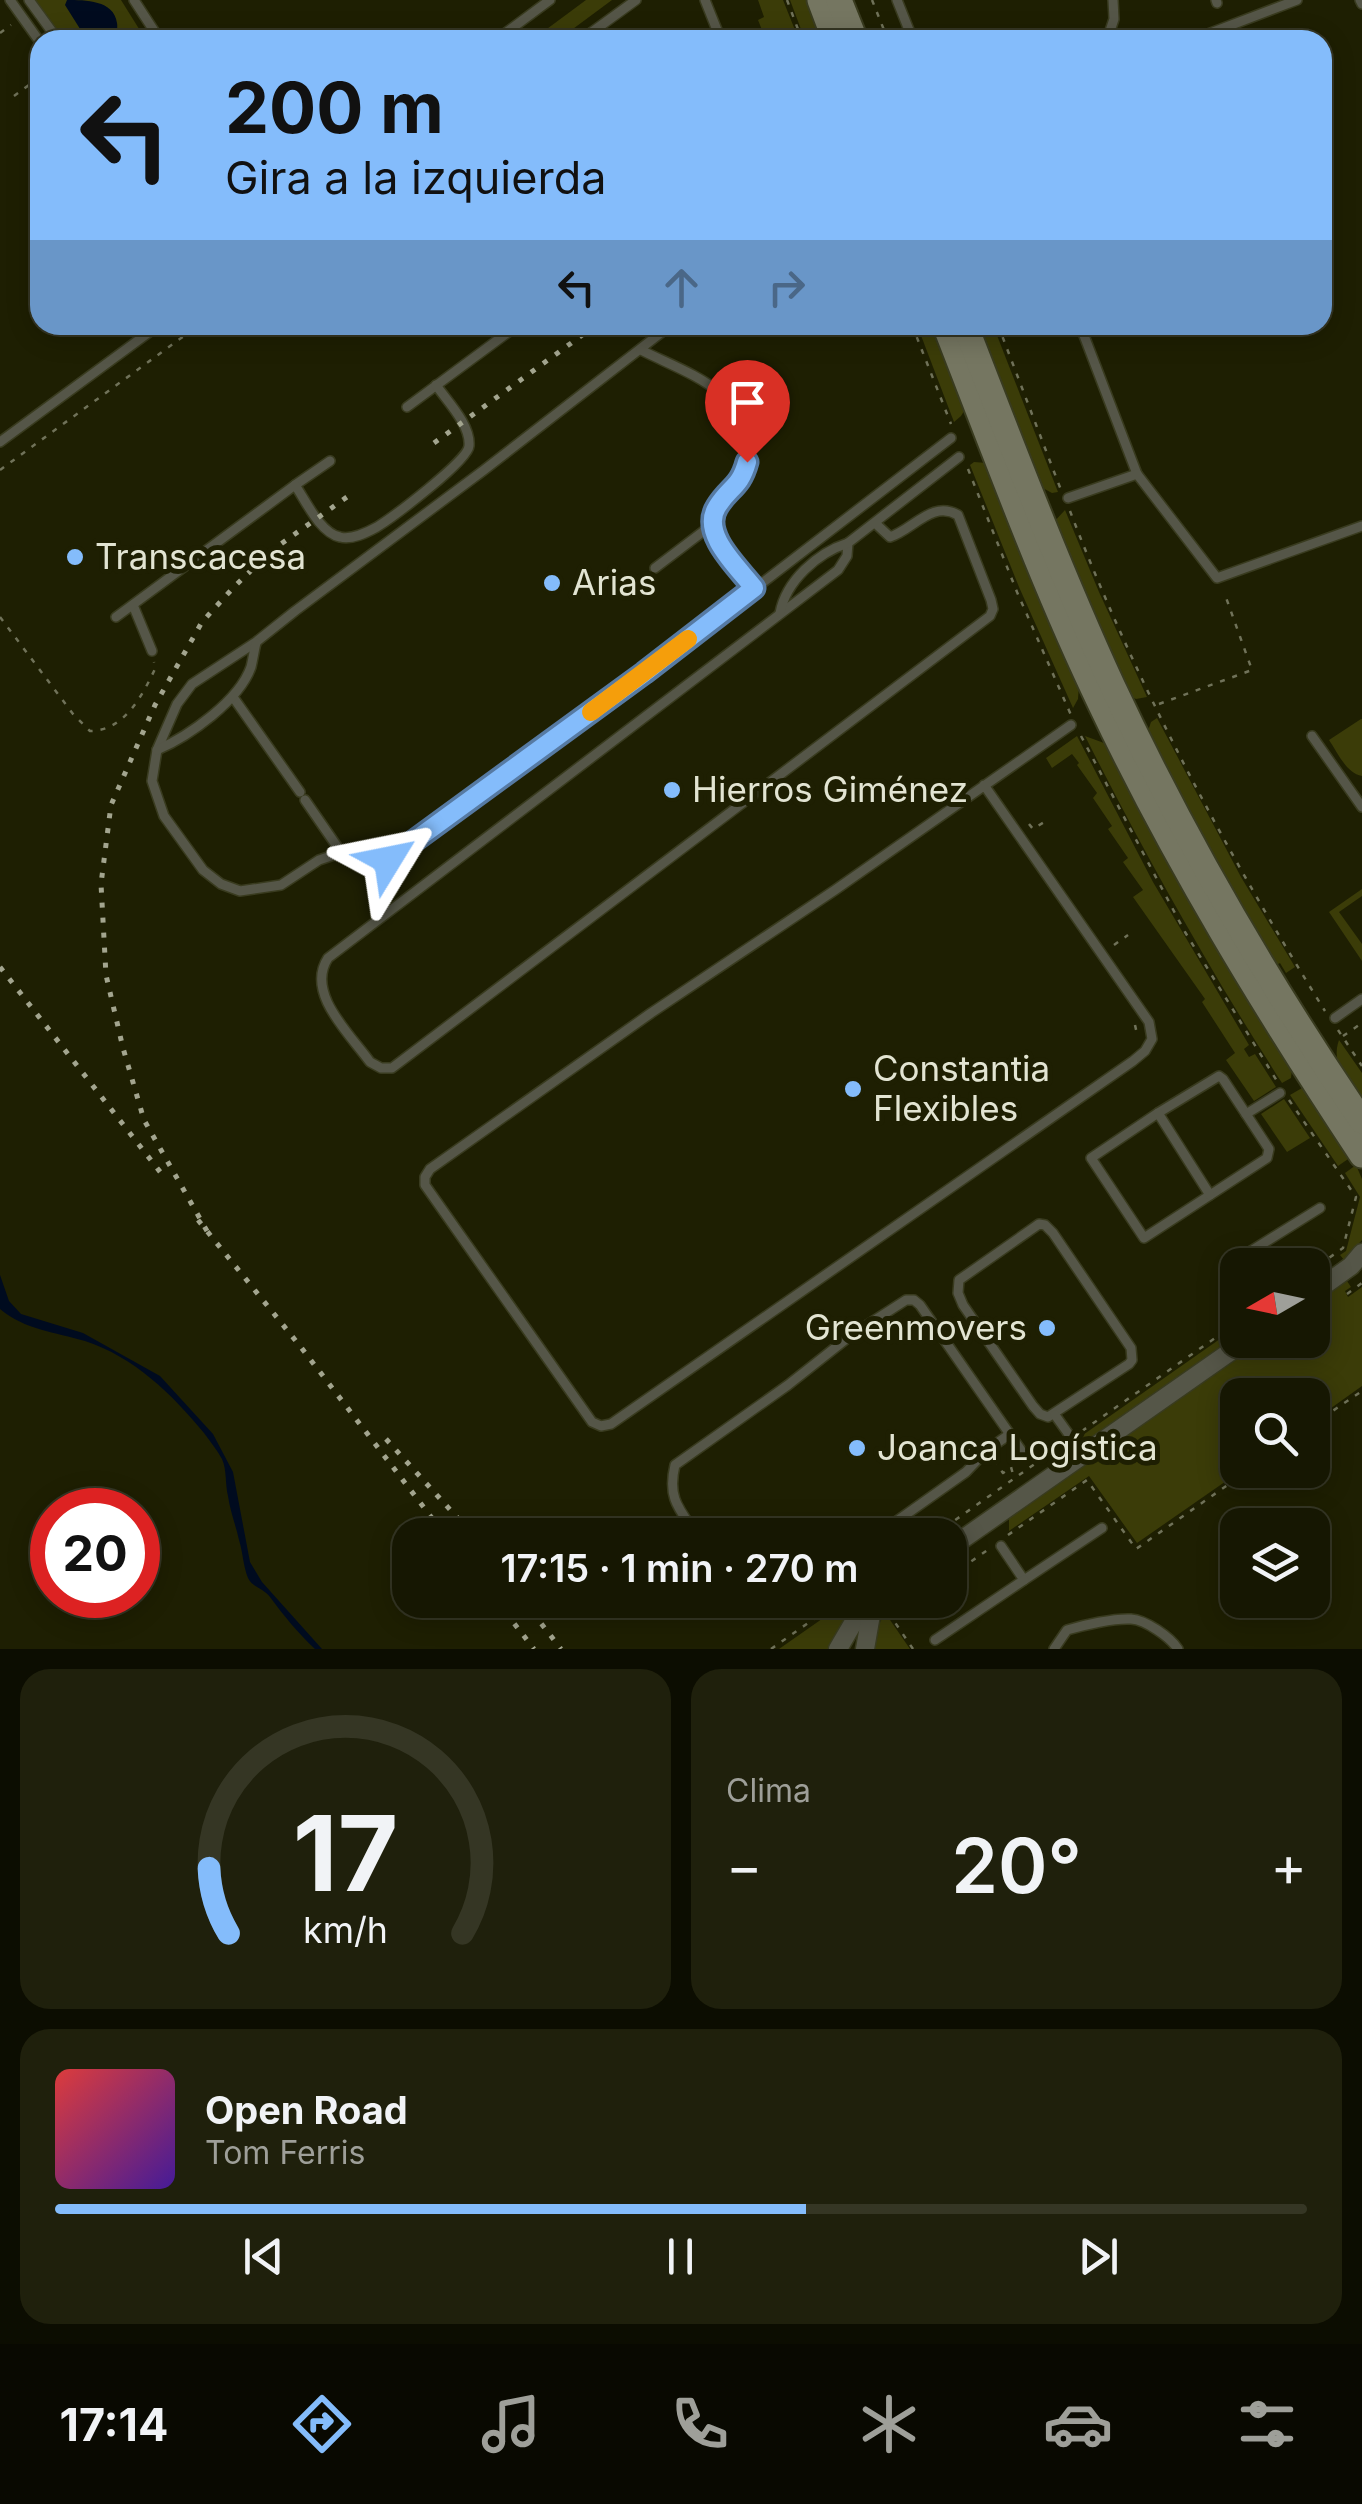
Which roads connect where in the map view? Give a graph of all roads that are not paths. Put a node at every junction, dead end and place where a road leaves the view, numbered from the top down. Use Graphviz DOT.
graph roads {
  1 [pos="10,0"];
  2 [pos="29,0"];
  3 [pos="134,0"];
  4 [pos="550,0"];
  5 [pos="636,0"];
  6 [pos="706,0"];
  7 [pos="820,0"];
  8 [pos="840,0"];
  9 [pos="897,0"];
  10 [pos="1113,0"];
  11 [pos="1297,0"];
  12 [pos="31,30"];
  13 [pos="51,30"];
  14 [pos="154,30"];
  15 [pos="510,30"];
  16 [pos="596,30"];
  17 [pos="717,30"];
  18 [pos="831,30"];
  19 [pos="851,30"];
  20 [pos="908,30"];
  21 [pos="1110,30"];
  22 [pos="1218,30"];
  23 [pos="145,335"];
  24 [pos="504,335"];
  25 [pos="659,335"];
  26 [pos="950,335"];
  27 [pos="969,335"];
  28 [pos="1084,335"];
  29 [pos="641,350"];
  30 [pos="436,385"];
  31 [pos="407,407"];
  32 [pos="951,438"];
  33 [pos="0,442"];
  34 [pos="959,458"];
  35 [pos="330,460"];
  36 [pos="1137,474"];
  37 [pos="295,486"];
  38 [pos="1068,498"];
  39 [pos="875,523"];
  40 [pos="713,524"];
  41 [pos="1362,526"];
  42 [pos="848,543"];
  43 [pos="655,568"];
  44 [pos="754,588"];
  45 [pos="133,605"];
  46 [pos="780,614"];
  47 [pos="116,618"];
  48 [pos="256,642"];
  49 [pos="152,651"];
  50 [pos="233,697"];
  51 [pos="1071,725"];
  52 [pos="1312,736"];
  53 [pos="158,750"];
  54 [pos="984,785"];
  55 [pos="1362,807"];
  56 [pos="343,855"];
  57 [pos="1362,999"];
  58 [pos="1335,1018"];
  59 [pos="1280,1093"];
  60 [pos="1158,1113"];
  61 [pos="1246,1114"];
  62 [pos="1362,1121"];
  63 [pos="1362,1155"];
  64 [pos="1210,1195"];
  65 [pos="1320,1208"];
  66 [pos="1256,1248"];
  67 [pos="1358,1261"];
  68 [pos="1330,1281"];
  69 [pos="1220,1358"];
  70 [pos="1054,1415"];
  71 [pos="1010,1434"];
  72 [pos="1070,1436"];
  73 [pos="1023,1453"];
  74 [pos="685,1518"];
  75 [pos="901,1518"];
  76 [pos="1102,1528"];
  77 [pos="967,1536"];
  78 [pos="1000,1546"];
  79 [pos="1024,1580"];
  80 [pos="858,1618"];
  81 [pos="872,1618"];
  82 [pos="935,1640"];
  83 [pos="838,1649"];
  84 [pos="865,1649"];
  85 [pos="1054,1649"];
  86 [pos="1178,1649"];
  1 -- 12 [label="lane"];
  2 -- 13 [label="lane"];
  3 -- 14 [label="lane"];
  4 -- 15 [label="lane"];
  5 -- 16 [label="lane"];
  6 -- 17 [label="lane"];
  7 -- 18 [label="main road"];
  8 -- 19 [label="main road"];
  9 -- 20 [label="lane"];
  10 -- 21 [label="lane"];
  11 -- 22 [label="lane"];
  23 -- 33 [label="lane"];
  24 -- 30 [label="lane"];
  25 -- 29 [label="lane"];
  26 -- 63 [label="main road"];
  27 -- 62 [label="main road"];
  28 -- 36 [label="lane"];
  29 -- 40 [label="lane"];
  29 -- 48 [label="lane"];
  30 -- 31 [label="lane"];
  30 -- 37 [label="lane"];
  32 -- 44 [label="lane"];
  34 -- 39 [label="lane"];
  35 -- 37 [label="lane"];
  36 -- 38 [label="lane"];
  36 -- 41 [label="lane"];
  37 -- 45 [label="lane"];
  39 -- 42 [label="lane"];
  39 -- 46 [label="lane"];
  40 -- 43 [label="lane"];
  40 -- 44 [label="lane"];
  42 -- 46 [label="lane"];
  42 -- 46 [label="lane"];
  44 -- 56 [label="lane"];
  45 -- 47 [label="lane"];
  45 -- 49 [label="lane"];
  48 -- 50 [label="lane"];
  48 -- 53 [label="lane"];
  50 -- 53 [label="lane"];
  50 -- 56 [label="lane"];
  51 -- 54 [label="lane"];
  52 -- 55 [label="lane"];
  53 -- 56 [label="lane"];
  54 -- 54 [label="lane"];
  57 -- 58 [label="lane"];
  59 -- 61 [label="lane"];
  60 -- 61 [label="lane"];
  60 -- 64 [label="lane"];
  60 -- 64 [label="lane"];
  61 -- 64 [label="lane"];
  65 -- 66 [label="lane"];
  67 -- 68 [label="street"];
  69 -- 77 [label="street"];
  70 -- 70 [label="lane"];
  70 -- 72 [label="lane"];
  71 -- 73 [label="lane"];
  71 -- 74 [label="lane"];
  71 -- 75 [label="lane"];
  76 -- 79 [label="lane"];
  78 -- 79 [label="lane"];
  79 -- 82 [label="lane"];
  80 -- 83 [label="street"];
  81 -- 84 [label="street"];
  85 -- 86 [label="lane"];
}
